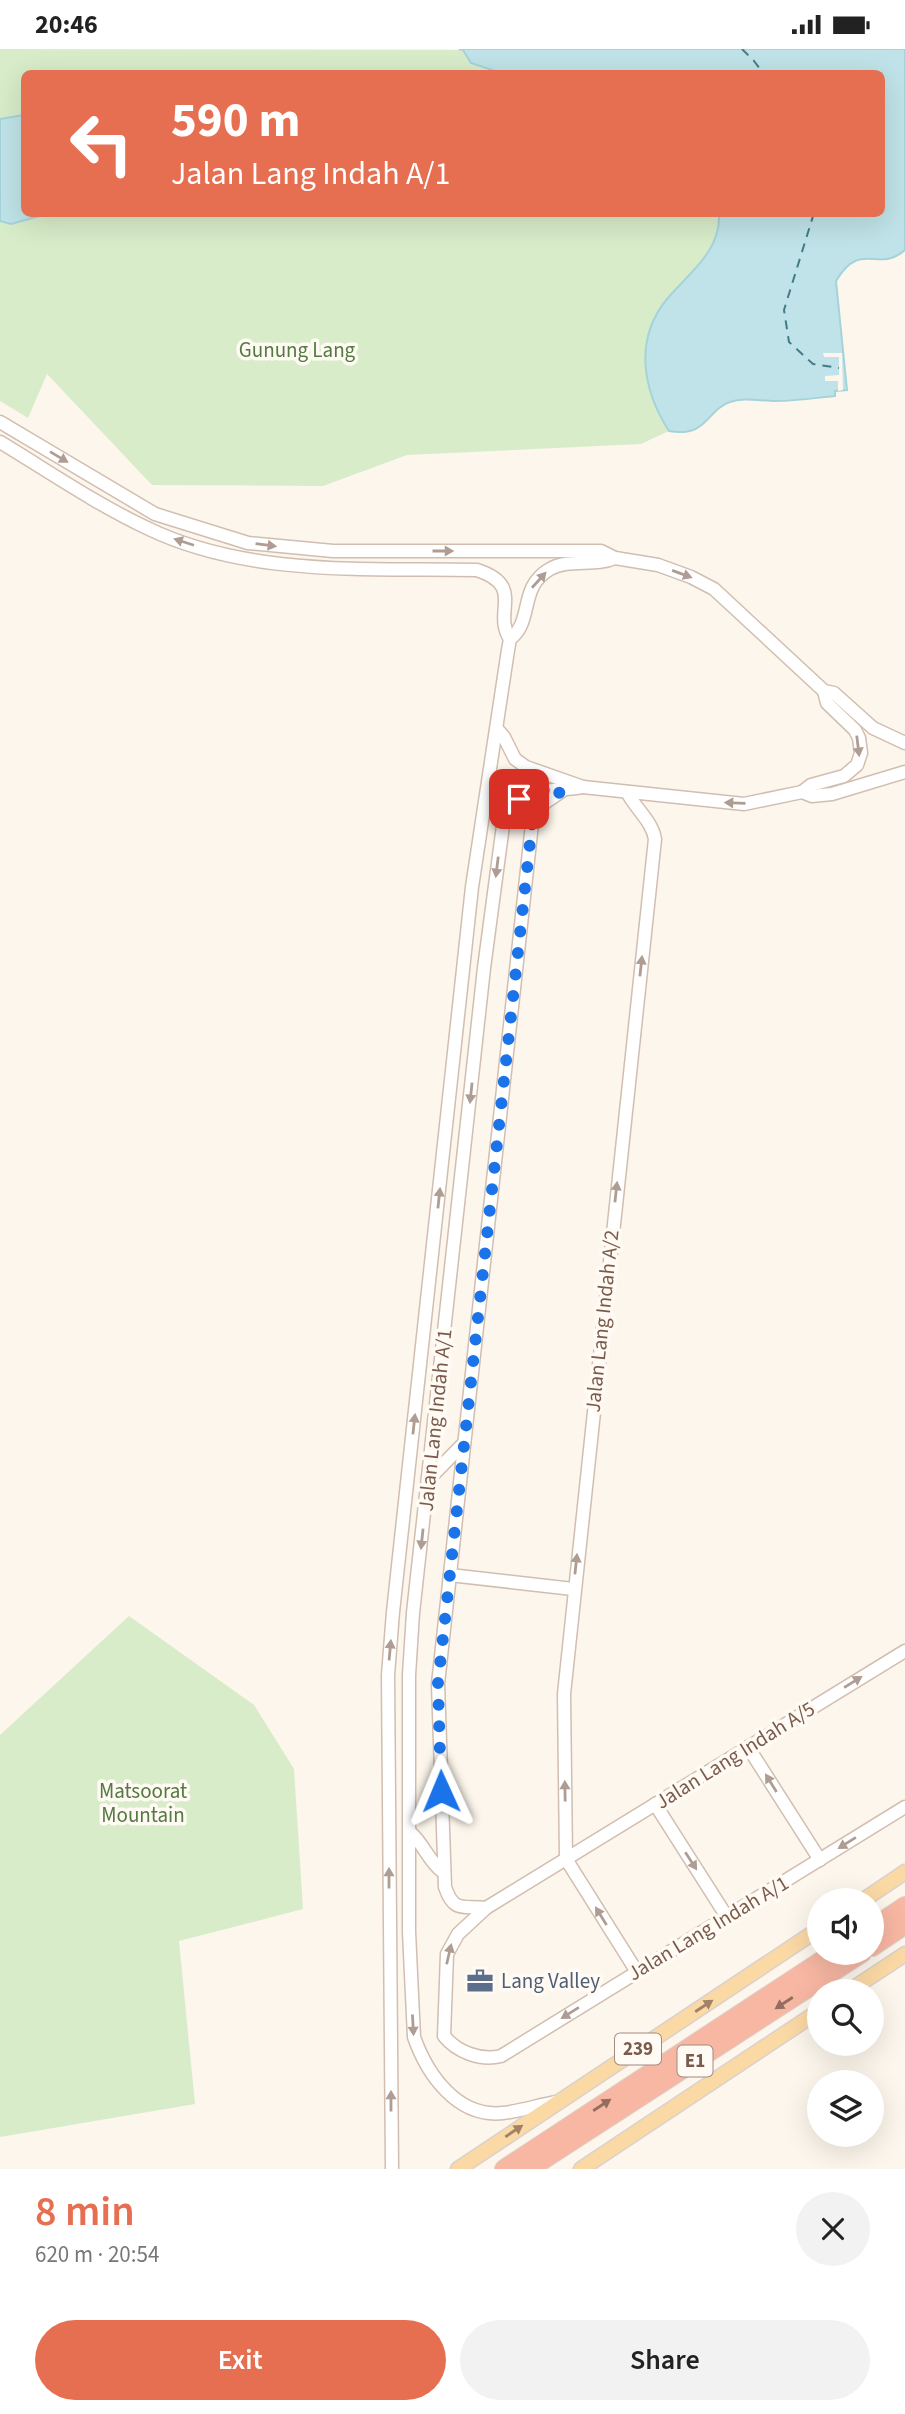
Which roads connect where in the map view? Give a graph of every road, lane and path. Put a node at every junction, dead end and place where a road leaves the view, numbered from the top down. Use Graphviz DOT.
graph roads {
  1 [pos="0,422"];
  2 [pos="0,442"];
  3 [pos="615,558"];
  4 [pos="510,639"];
  5 [pos="824,691"];
  6 [pos="497,729"];
  7 [pos="905,743"];
  8 [pos="905,772"];
  9 [pos="583,787"];
  10 [pos="562,791"];
  11 [pos="626,792"];
  12 [pos="802,792"];
  13 [pos="464,1443"];
  14 [pos="428,1480"];
  15 [pos="450,1575"];
  16 [pos="573,1589"];
  17 [pos="905,1650"];
  18 [pos="748,1747"];
  19 [pos="654,1804"];
  20 [pos="905,1807"];
  21 [pos="410,1832"];
  22 [pos="566,1860"];
  23 [pos="820,1860"];
  24 [pos="443,1872"];
  25 [pos="905,1872"];
  26 [pos="881,1888"];
  27 [pos="905,1906"];
  28 [pos="486,1908"];
  29 [pos="727,1917"];
  30 [pos="884,1920"];
  31 [pos="905,1925"];
  32 [pos="807,1937"];
  33 [pos="884,1939"];
  34 [pos="905,1954"];
  35 [pos="815,1965"];
  36 [pos="844,1965"];
  37 [pos="637,1972"];
  38 [pos="867,1979"];
  39 [pos="807,2019"];
  40 [pos="559,2101"];
  41 [pos="392,2169"];
  42 [pos="458,2169"];
  43 [pos="504,2169"];
  44 [pos="529,2169"];
  45 [pos="581,2169"];
  1 -- 3 [label="street, one-way"];
  4 -- 2 [label="street, one-way"];
  4 -- 3 [label="street, one-way"];
  3 -- 5 [label="street, one-way"];
  4 -- 6 [label="street"];
  5 -- 7 [label="street"];
  5 -- 12 [label="street, one-way"];
  6 -- 9 [label="street"];
  41 -- 6 [label="street, one-way"];
  8 -- 12 [label="street"];
  9 -- 10 [label="street, Jalan Lang Indah A/1"];
  9 -- 11 [label="street"];
  10 -- 13 [label="street, Jalan Lang Indah A/1"];
  10 -- 14 [label="street, Jalan Lang Indah A/1, one-way"];
  12 -- 11 [label="street, one-way"];
  16 -- 11 [label="street, Jalan Lang Indah A/2, one-way"];
  13 -- 14 [label="street"];
  13 -- 15 [label="street, Jalan Lang Indah A/1"];
  14 -- 21 [label="street, Jalan Lang Indah A/1, one-way"];
  15 -- 16 [label="street"];
  15 -- 24 [label="street, Jalan Lang Indah A/1"];
  22 -- 16 [label="street, Jalan Lang Indah A/2, one-way"];
  18 -- 17 [label="street, Jalan Lang Indah A/5, one-way"];
  18 -- 19 [label="street, Jalan Lang Indah A/5"];
  23 -- 18 [label="street, one-way"];
  19 -- 22 [label="street, Jalan Lang Indah A/5"];
  19 -- 29 [label="street, one-way"];
  20 -- 23 [label="street, Jalan Lang Indah A/1, one-way"];
  21 -- 24 [label="street"];
  21 -- 40 [label="street, Jalan Lang Indah A/1, one-way"];
  22 -- 28 [label="street, Jalan Lang Indah A/5"];
  37 -- 22 [label="street, one-way"];
  23 -- 29 [label="street, Jalan Lang Indah A/1"];
  24 -- 28 [label="street, Jalan Lang Indah A/1"];
  25 -- 26 [label="main road"];
  27 -- 30 [label="highway"];
  37 -- 28 [label="street, Jalan Lang Indah A/1, one-way"];
  29 -- 37 [label="street, Jalan Lang Indah A/1"];
  31 -- 33 [label="highway"];
  40 -- 32 [label="main road, 239, one-way"];
  34 -- 38 [label="main road"];
  43 -- 35 [label="highway, E1, one-way"];
  36 -- 44 [label="highway, E1, one-way"];
  39 -- 45 [label="main road"];
  42 -- 40 [label="main road, 239, one-way"];
}
